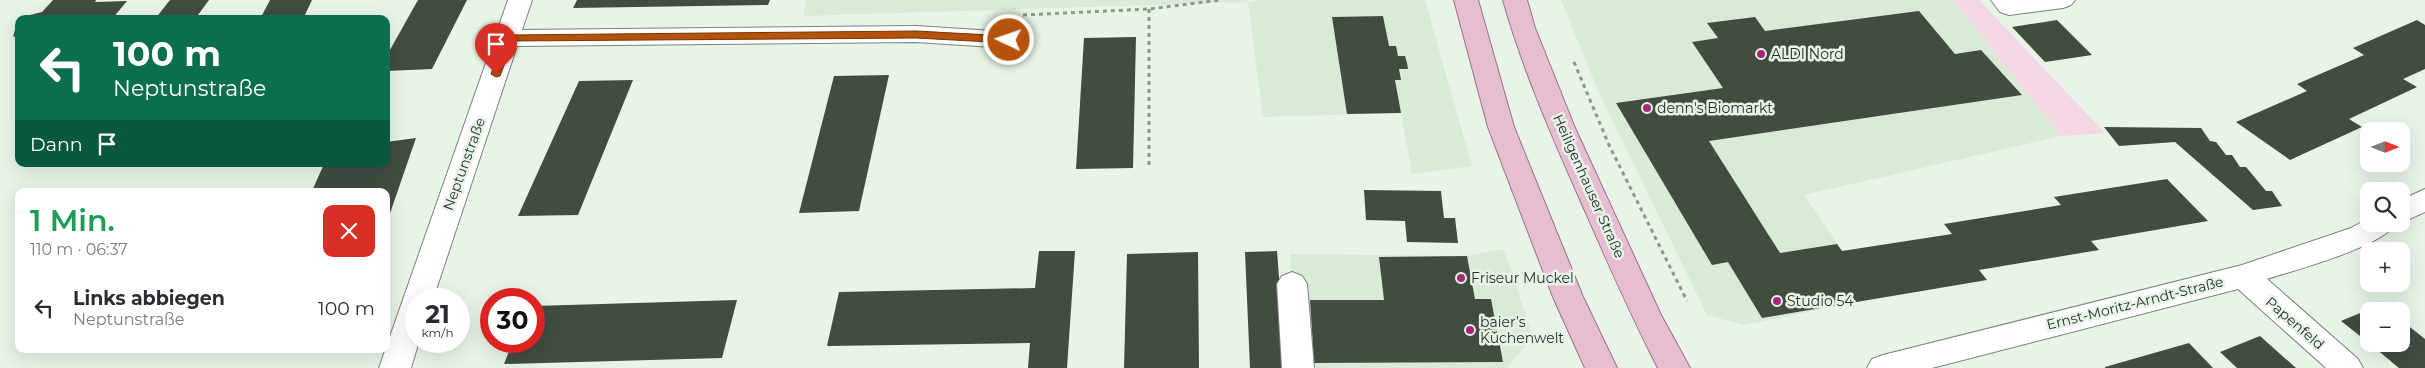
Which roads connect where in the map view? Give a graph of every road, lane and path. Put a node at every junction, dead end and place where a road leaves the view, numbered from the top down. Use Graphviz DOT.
graph roads {
  1 [pos="520,0"];
  2 [pos="1220,0"];
  3 [pos="1466,0"];
  4 [pos="1515,0"];
  5 [pos="2003,0"];
  6 [pos="2063,0"];
  7 [pos="1149,9"];
  8 [pos="509,38"];
  9 [pos="1009,40"];
  10 [pos="1574,62"];
  11 [pos="1149,166"];
  12 [pos="2425,199"];
  13 [pos="2410,207"];
  14 [pos="2368,232"];
  15 [pos="2243,276"];
  16 [pos="1292,284"];
  17 [pos="422,288"];
  18 [pos="1687,301"];
  19 [pos="405,337"];
  20 [pos="395,368"];
  21 [pos="1298,368"];
  22 [pos="1601,368"];
  23 [pos="1674,368"];
  24 [pos="1883,368"];
  25 [pos="2347,368"];
  1 -- 8 [label="street, Neptunstraße"];
  2 -- 7 [label="path"];
  3 -- 22 [label="main road"];
  4 -- 23 [label="main road, Heiligenhauser Straße"];
  5 -- 6 [label="street"];
  7 -- 9 [label="path"];
  7 -- 11 [label="path"];
  8 -- 9 [label="street"];
  8 -- 17 [label="street, Neptunstraße"];
  10 -- 18 [label="path"];
  12 -- 13 [label="street"];
  14 -- 15 [label="street, Ernst-Moritz-Arndt-Straße"];
  15 -- 24 [label="street, Ernst-Moritz-Arndt-Straße"];
  15 -- 25 [label="street, Papenfeld"];
  16 -- 21 [label="street"];
  19 -- 20 [label="street"];
}
